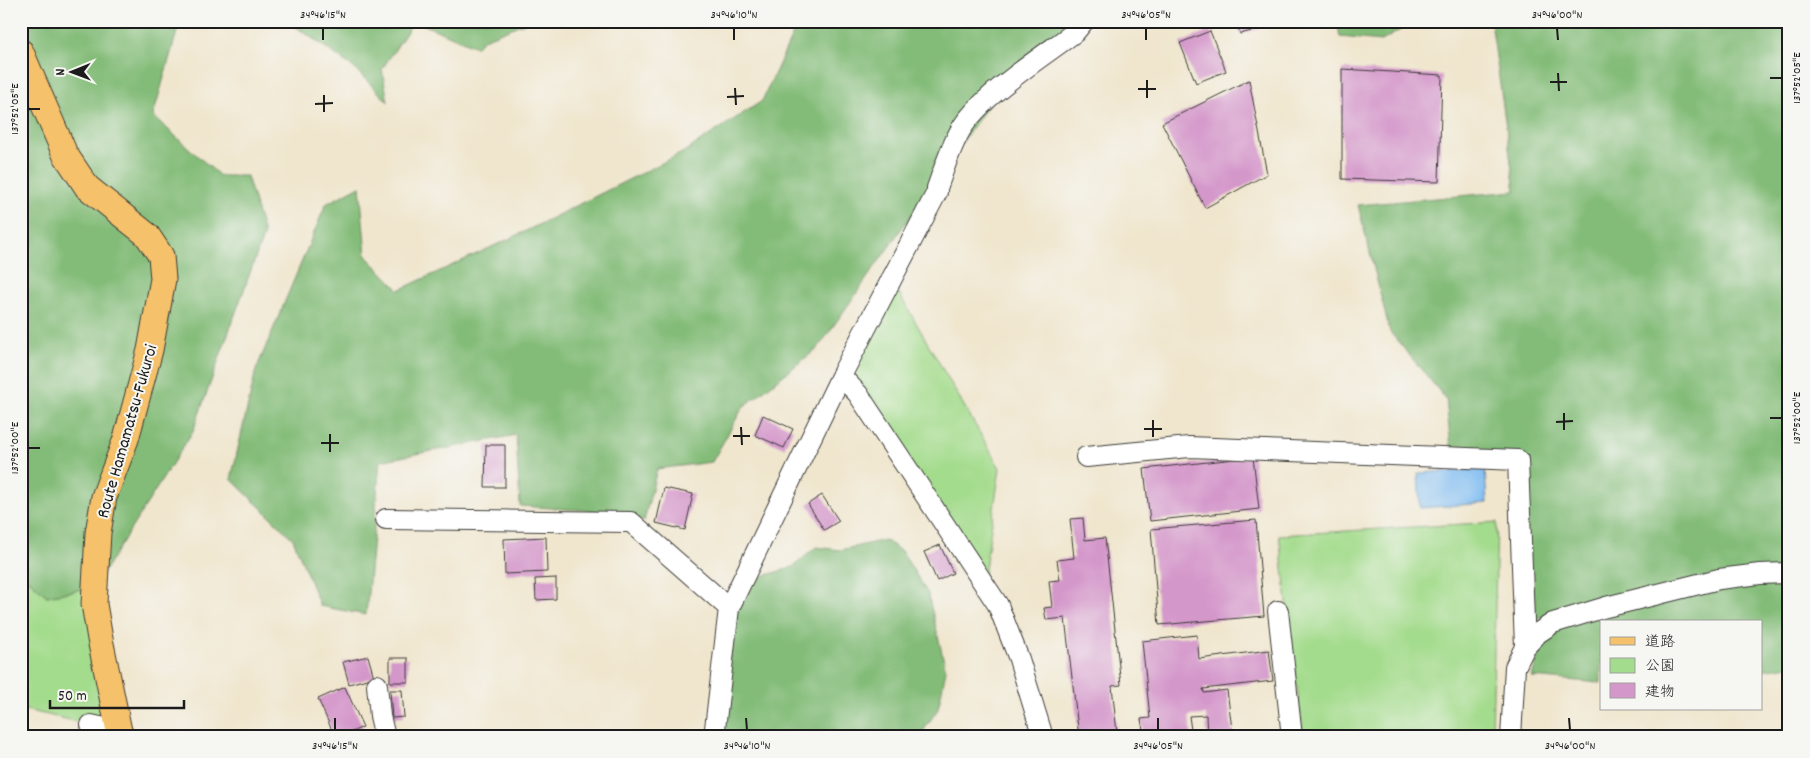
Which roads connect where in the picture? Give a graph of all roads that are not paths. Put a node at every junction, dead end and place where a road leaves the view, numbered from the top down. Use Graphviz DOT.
graph roads {
  1 [pos="1084,21"];
  2 [pos="21,52"];
  3 [pos="841,376"];
  4 [pos="1086,457"];
  5 [pos="386,519"];
  6 [pos="1789,573"];
  7 [pos="729,608"];
  8 [pos="1278,611"];
  9 [pos="1524,647"];
  10 [pos="377,686"];
  11 [pos="91,725"];
  12 [pos="121,734"];
  13 [pos="385,737"];
  14 [pos="714,737"];
  15 [pos="1043,737"];
  16 [pos="1292,737"];
  17 [pos="1511,737"];
  1 -- 3 [label="street"];
  2 -- 12 [label="main road, Route Hamamatsu-Fukuroi"];
  3 -- 7 [label="street"];
  3 -- 15 [label="street"];
  4 -- 9 [label="street"];
  5 -- 7 [label="street"];
  6 -- 9 [label="street"];
  7 -- 14 [label="street"];
  8 -- 16 [label="street"];
  9 -- 17 [label="street"];
  10 -- 13 [label="street"];
  11 -- 12 [label="street"];
}
